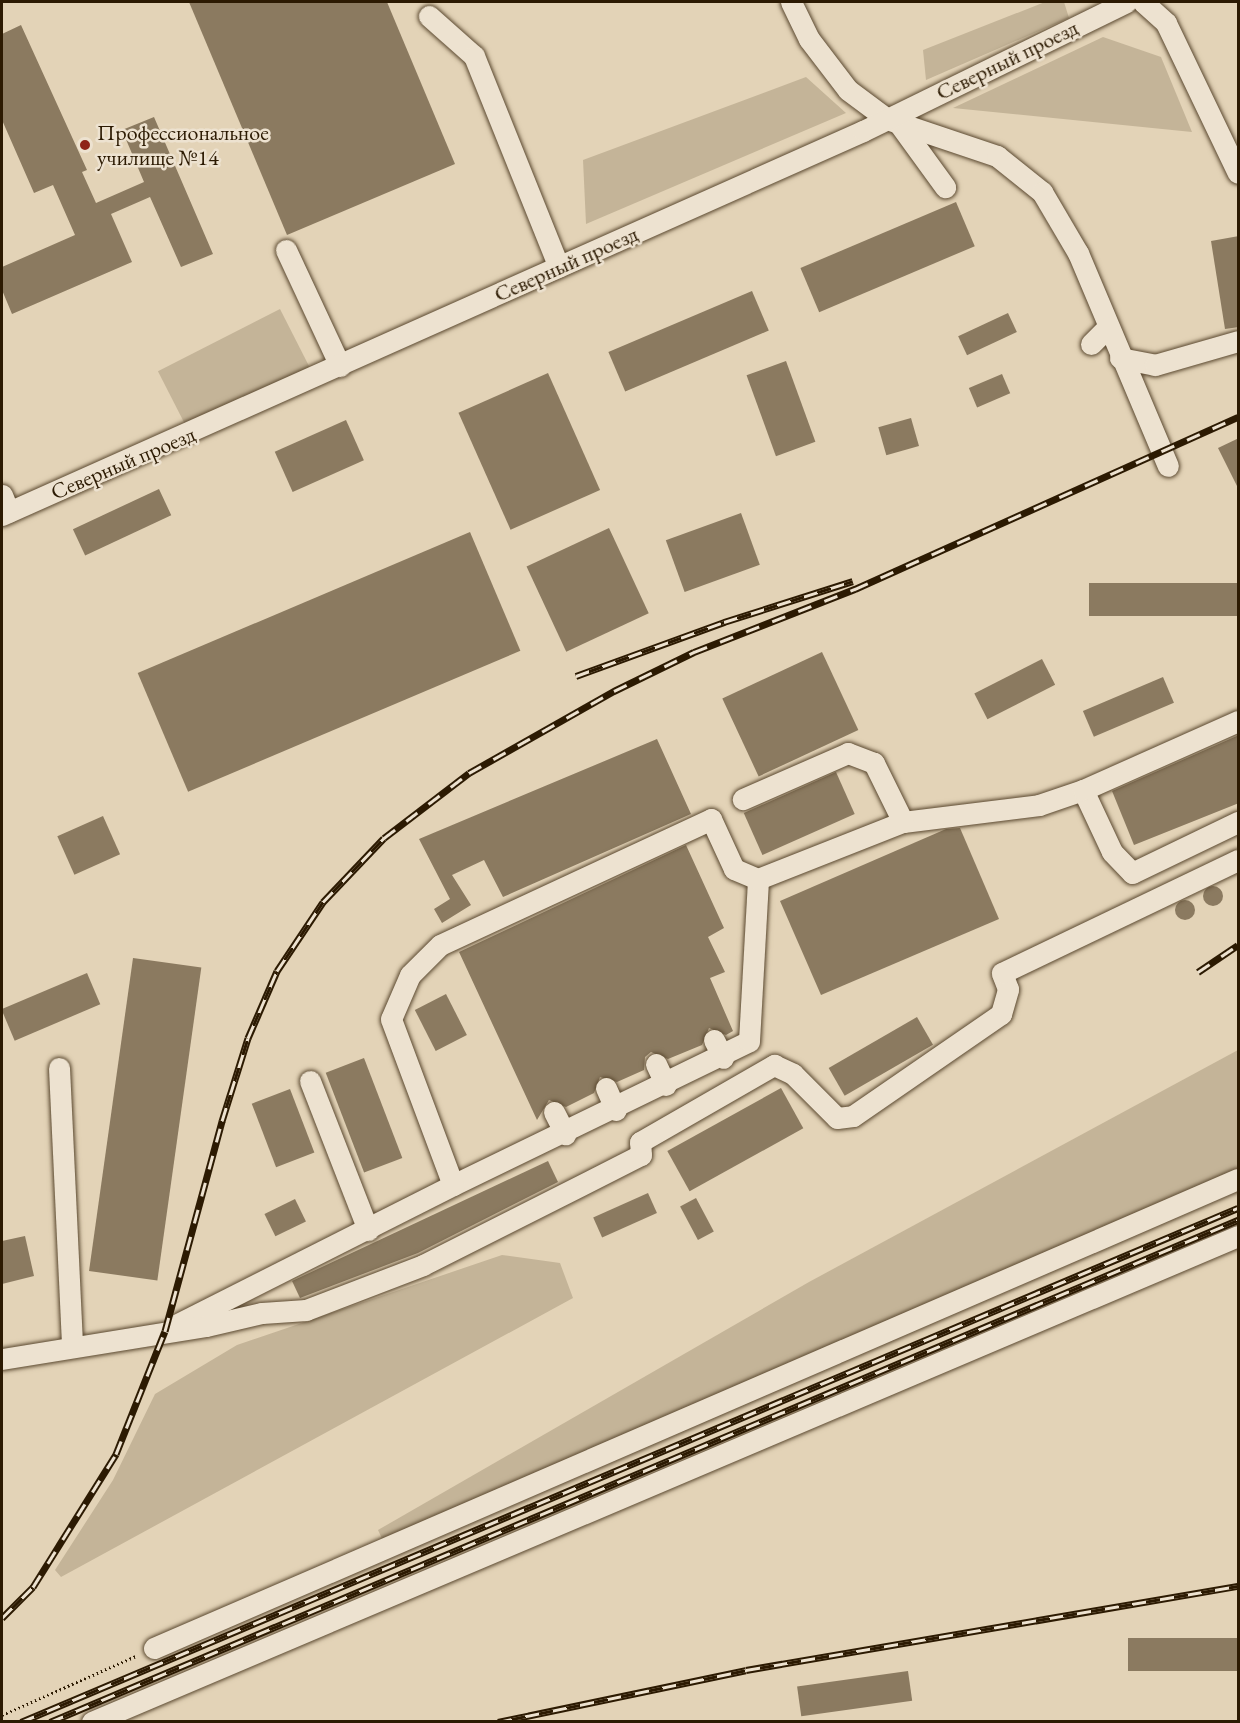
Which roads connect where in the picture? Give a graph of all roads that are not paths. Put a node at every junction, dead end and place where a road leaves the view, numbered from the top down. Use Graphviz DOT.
graph roads {
  1 [pos="791,2"];
  2 [pos="1126,2"];
  3 [pos="1143,2"];
  4 [pos="1101,7"];
  5 [pos="429,15"];
  6 [pos="893,122"];
  7 [pos="1239,173"];
  8 [pos="945,187"];
  9 [pos="286,250"];
  10 [pos="559,267"];
  11 [pos="1108,327"];
  12 [pos="1239,341"];
  13 [pos="1091,344"];
  14 [pos="1120,358"];
  15 [pos="340,366"];
  16 [pos="1168,466"];
  17 [pos="4,508"];
  18 [pos="1239,721"];
  19 [pos="1083,790"];
  20 [pos="743,799"];
  21 [pos="903,822"];
  22 [pos="1239,822"];
  23 [pos="1239,860"];
  24 [pos="758,879"];
  25 [pos="656,1064"];
  26 [pos="59,1068"];
  27 [pos="310,1081"];
  28 [pos="666,1085"];
  29 [pos="606,1088"];
  30 [pos="616,1110"];
  31 [pos="554,1112"];
  32 [pos="565,1134"];
  33 [pos="1239,1179"];
  34 [pos="453,1185"];
  35 [pos="368,1230"];
  36 [pos="1239,1236"];
  37 [pos="165,1331"];
  38 [pos="72,1347"];
  39 [pos="2,1359"];
  40 [pos="154,1648"];
  41 [pos="92,1722"];
  1 -- 6 [label="street"];
  2 -- 4 [label="street, Северный проезд"];
  3 -- 7 [label="street"];
  4 -- 6 [label="street, Северный проезд"];
  5 -- 10 [label="street"];
  6 -- 8 [label="street"];
  6 -- 10 [label="street, Северный проезд"];
  6 -- 11 [label="street"];
  9 -- 15 [label="street"];
  10 -- 15 [label="street, Северный проезд"];
  11 -- 13 [label="street"];
  11 -- 14 [label="street"];
  12 -- 14 [label="street"];
  14 -- 16 [label="street"];
  15 -- 17 [label="street, Северный проезд"];
  18 -- 19 [label="street"];
  19 -- 21 [label="street"];
  19 -- 22 [label="street"];
  20 -- 21 [label="street"];
  21 -- 24 [label="street"];
  23 -- 37 [label="street"];
  24 -- 28 [label="street"];
  24 -- 34 [label="street"];
  25 -- 28 [label="street"];
  26 -- 38 [label="street"];
  27 -- 35 [label="street"];
  28 -- 30 [label="street"];
  29 -- 30 [label="street"];
  30 -- 32 [label="street"];
  31 -- 32 [label="street"];
  32 -- 34 [label="street"];
  33 -- 40 [label="street"];
  34 -- 35 [label="street"];
  35 -- 37 [label="street"];
  36 -- 41 [label="street"];
  37 -- 38 [label="street"];
  38 -- 39 [label="street"];
}
